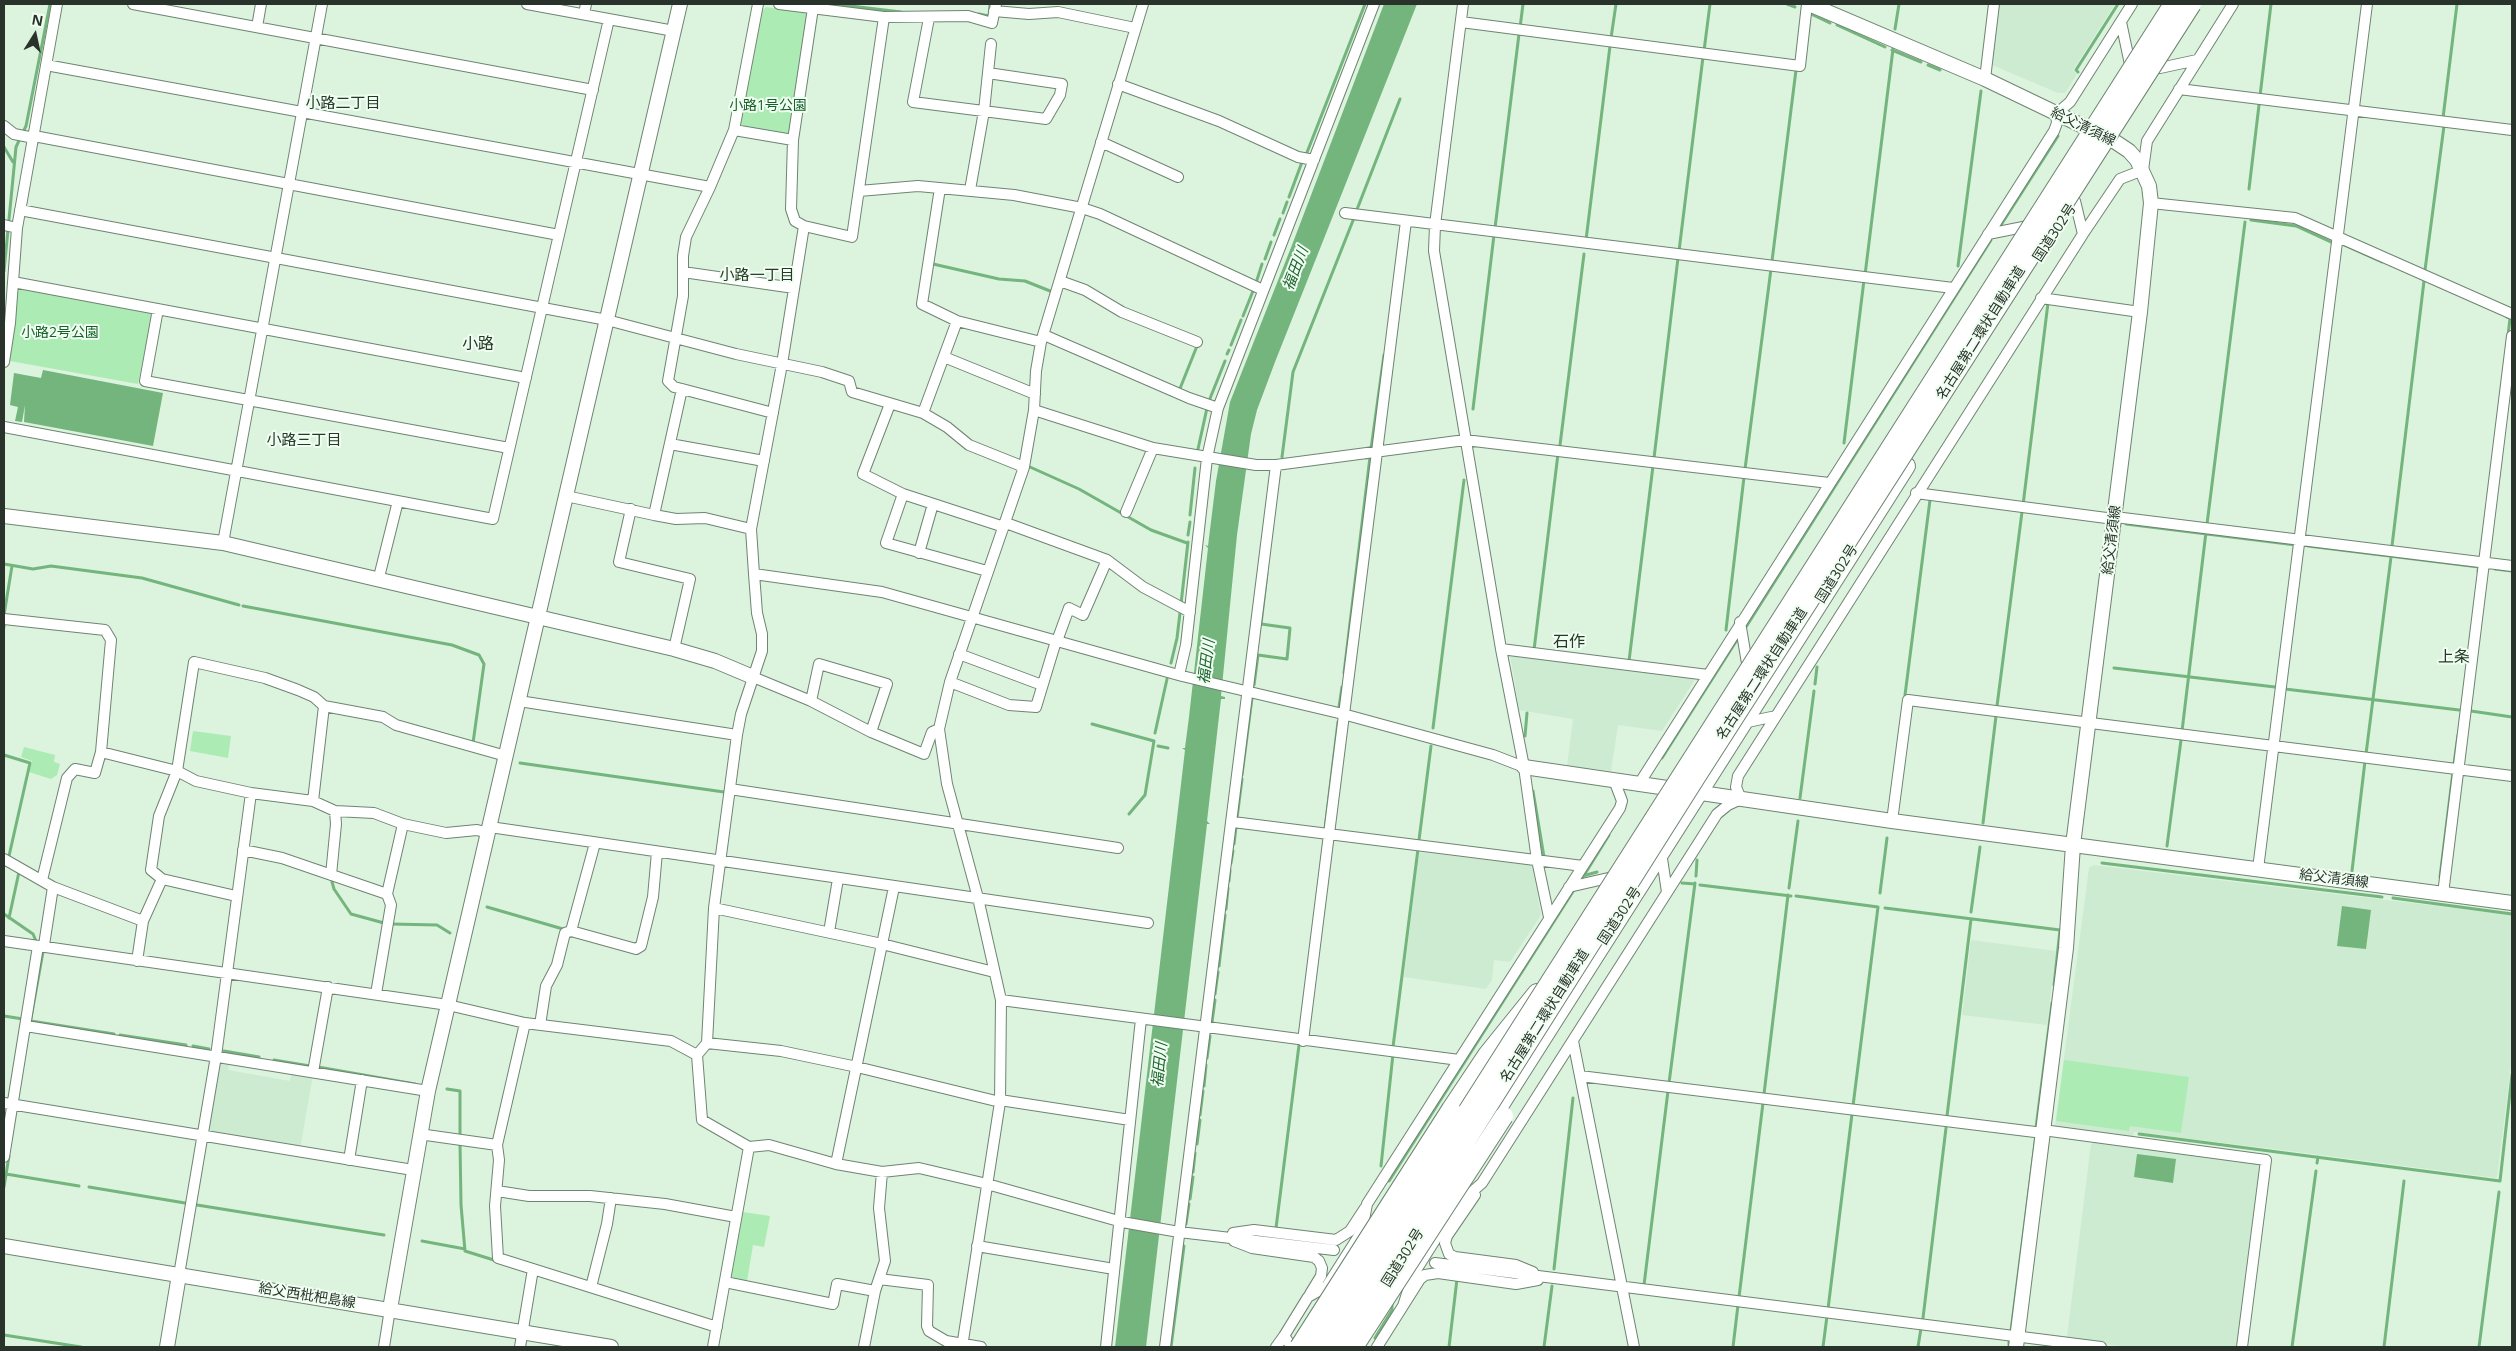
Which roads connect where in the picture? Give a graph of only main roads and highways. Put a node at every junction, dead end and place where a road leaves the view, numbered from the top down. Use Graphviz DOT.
graph roads {
  1 [pos="2173,4"];
  2 [pos="2182,4"];
  3 [pos="2192,4"];
  4 [pos="2201,4"];
  5 [pos="2180,35"];
  6 [pos="1628,903"];
  7 [pos="1602,944"];
  8 [pos="1299,1347"];
  9 [pos="1317,1347"];
  10 [pos="1336,1347"];
  11 [pos="1345,1347"];
  12 [pos="1354,1347"];
  1 -- 9 [label="highway, 名古屋第二環状自動車道, bridge"];
  2 -- 5 [label="highway"];
  3 -- 10 [label="highway, 名古屋第二環状自動車道, bridge"];
  4 -- 5 [label="highway, 国道302号"];
  5 -- 6 [label="highway, 国道302号"];
  6 -- 7 [label="highway, 国道302号"];
  6 -- 12 [label="highway, bridge"];
  7 -- 8 [label="highway, bridge"];
  7 -- 11 [label="highway, 国道302号"];
}
